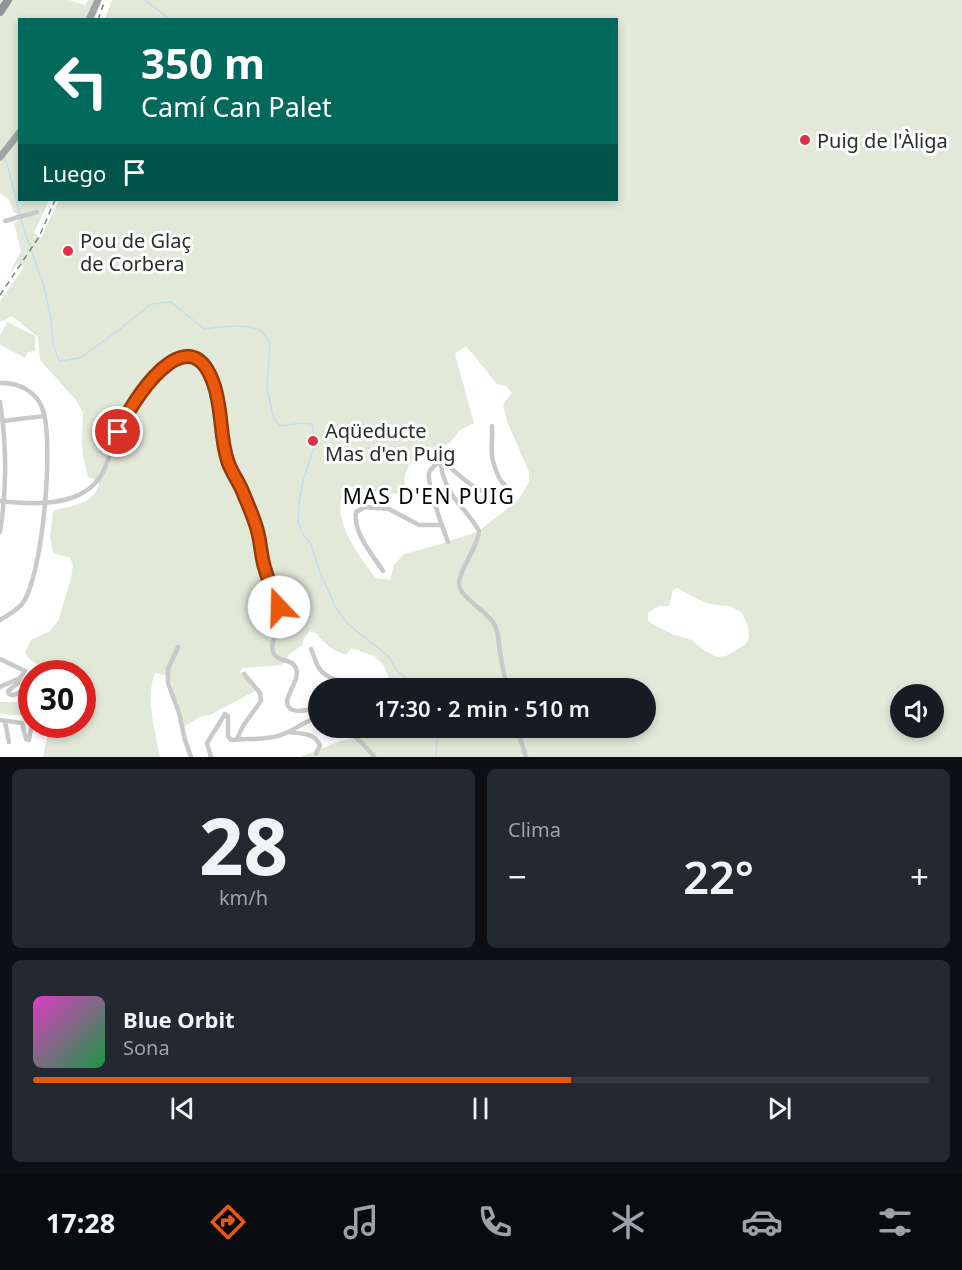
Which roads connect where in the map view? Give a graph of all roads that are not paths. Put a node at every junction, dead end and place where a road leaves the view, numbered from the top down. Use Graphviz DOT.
graph roads {
  1 [pos="8,0"];
  2 [pos="98,0"];
  3 [pos="0,12"];
  4 [pos="90,18"];
  5 [pos="18,134"];
  6 [pos="0,157"];
  7 [pos="37,212"];
  8 [pos="5,221"];
  9 [pos="0,383"];
  10 [pos="0,402"];
  11 [pos="44,416"];
  12 [pos="3,421"];
  13 [pos="492,426"];
  14 [pos="439,449"];
  15 [pos="442,460"];
  16 [pos="2,502"];
  17 [pos="45,502"];
  18 [pos="442,525"];
  19 [pos="0,532"];
  20 [pos="448,542"];
  21 [pos="383,571"];
  22 [pos="0,620"];
  23 [pos="178,647"];
  24 [pos="311,649"];
  25 [pos="0,659"];
  26 [pos="18,667"];
  27 [pos="244,674"];
  28 [pos="334,678"];
  29 [pos="505,678"];
  30 [pos="18,679"];
  31 [pos="18,683"];
  32 [pos="0,687"];
  33 [pos="18,693"];
  34 [pos="308,709"];
  35 [pos="3,720"];
  36 [pos="308,721"];
  37 [pos="18,722"];
  38 [pos="288,732"];
  39 [pos="356,738"];
  40 [pos="520,738"];
  41 [pos="237,740"];
  42 [pos="9,742"];
  43 [pos="316,754"];
  44 [pos="191,757"];
  45 [pos="211,757"];
  46 [pos="374,757"];
  47 [pos="526,757"];
  1 -- 3 [label="highway"];
  2 -- 4 [label="main road"];
  5 -- 6 [label="main road"];
  7 -- 8 [label="street"];
  9 -- 11 [label="street"];
  10 -- 12 [label="street"];
  11 -- 12 [label="street"];
  11 -- 17 [label="street"];
  12 -- 16 [label="street"];
  13 -- 15 [label="street"];
  14 -- 15 [label="street"];
  15 -- 18 [label="street"];
  15 -- 29 [label="street"];
  16 -- 17 [label="street"];
  16 -- 19 [label="street"];
  17 -- 22 [label="street"];
  17 -- 34 [label="street"];
  18 -- 20 [label="street"];
  18 -- 21 [label="street"];
  23 -- 44 [label="street"];
  24 -- 28 [label="street"];
  25 -- 26 [label="street"];
  27 -- 41 [label="street"];
  30 -- 32 [label="street"];
  31 -- 33 [label="street"];
  35 -- 37 [label="street"];
  35 -- 42 [label="street"];
  36 -- 38 [label="street"];
  38 -- 41 [label="street"];
  38 -- 43 [label="street"];
  39 -- 46 [label="street"];
  40 -- 47 [label="street"];
  41 -- 45 [label="street"];
}
